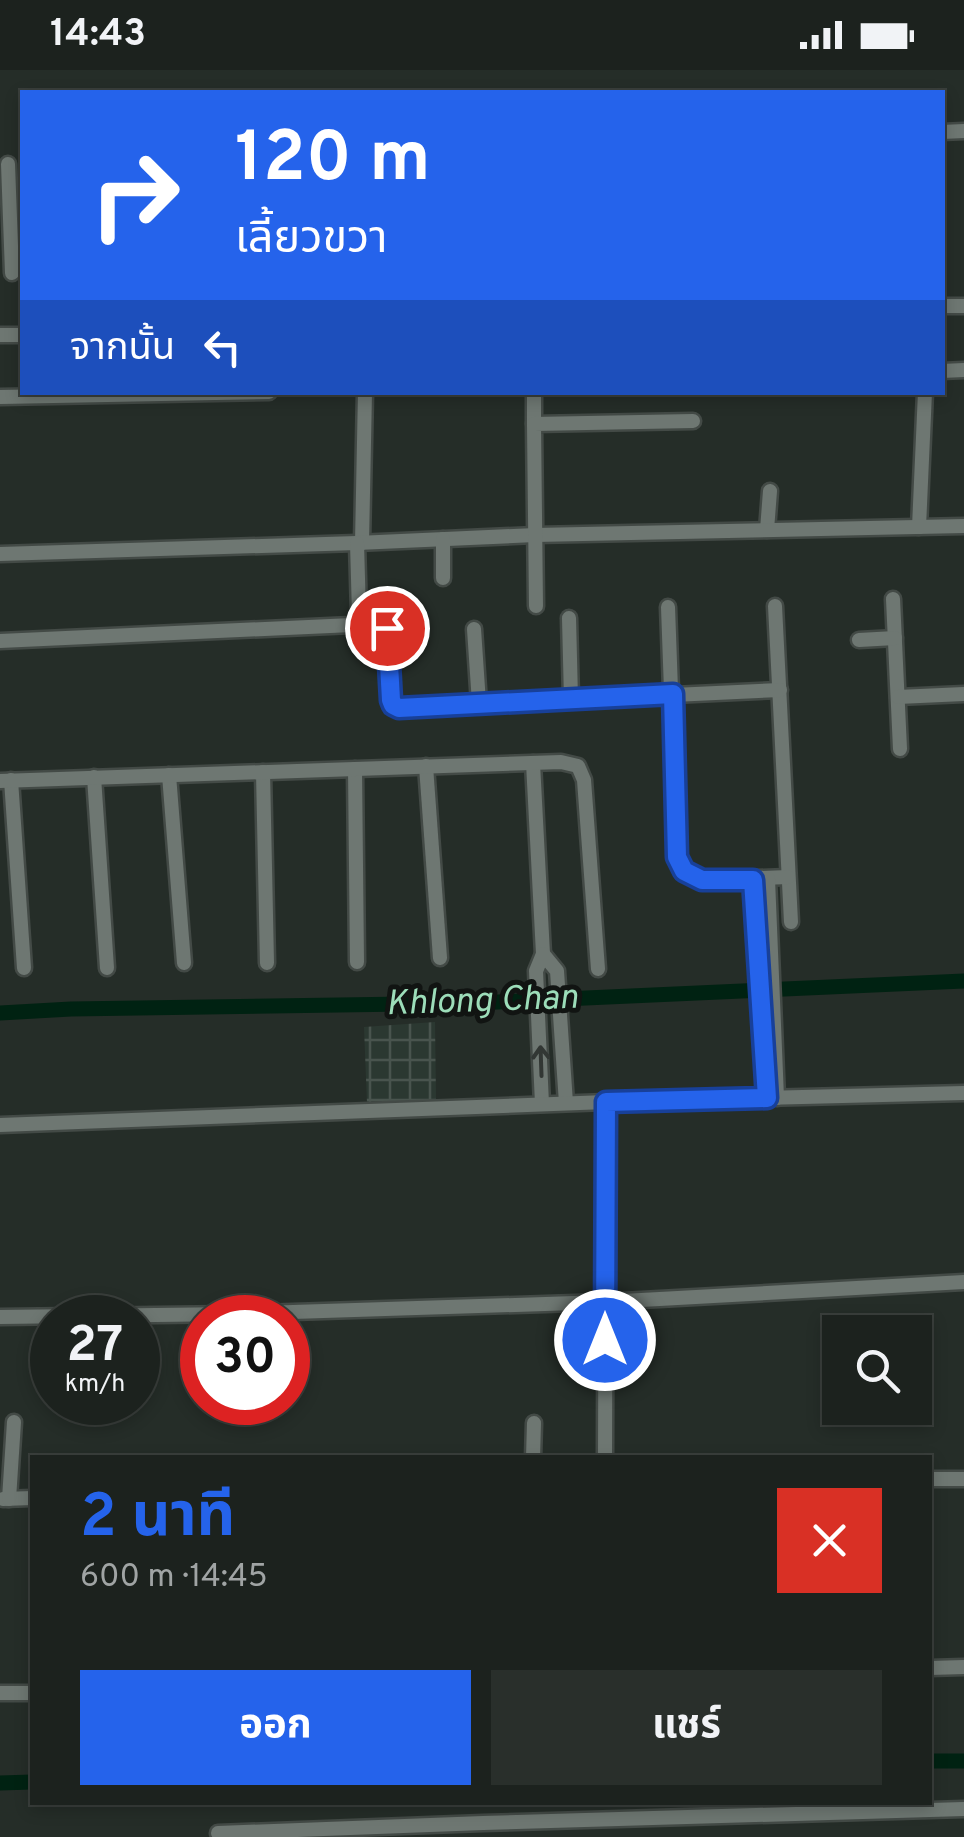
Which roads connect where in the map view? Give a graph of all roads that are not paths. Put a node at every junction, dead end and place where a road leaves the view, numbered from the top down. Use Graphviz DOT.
graph roads {
  1 [pos="10,163"];
  2 [pos="12,272"];
  3 [pos="134,395"];
  4 [pos="365,395"];
  5 [pos="534,395"];
  6 [pos="924,395"];
  7 [pos="0,398"];
  8 [pos="693,421"];
  9 [pos="534,424"];
  10 [pos="770,491"];
  11 [pos="964,526"];
  12 [pos="919,527"];
  13 [pos="767,530"];
  14 [pos="536,534"];
  15 [pos="443,539"];
  16 [pos="360,543"];
  17 [pos="0,554"];
  18 [pos="442,578"];
  19 [pos="893,598"];
  20 [pos="536,606"];
  21 [pos="775,606"];
  22 [pos="668,607"];
  23 [pos="569,618"];
  24 [pos="387,628"];
  25 [pos="474,629"];
  26 [pos="895,638"];
  27 [pos="859,640"];
  28 [pos="0,641"];
  29 [pos="780,690"];
  30 [pos="673,694"];
  31 [pos="964,694"];
  32 [pos="898,697"];
  33 [pos="571,699"];
  34 [pos="479,703"];
  35 [pos="900,749"];
  36 [pos="533,762"];
  37 [pos="426,766"];
  38 [pos="355,769"];
  39 [pos="263,772"];
  40 [pos="170,775"];
  41 [pos="94,778"];
  42 [pos="5,781"];
  43 [pos="788,877"];
  44 [pos="761,880"];
  45 [pos="791,922"];
  46 [pos="544,954"];
  47 [pos="440,958"];
  48 [pos="184,962"];
  49 [pos="357,962"];
  50 [pos="267,963"];
  51 [pos="24,968"];
  52 [pos="108,968"];
  53 [pos="598,969"];
  54 [pos="964,1093"];
  55 [pos="772,1098"];
  56 [pos="606,1102"];
  57 [pos="542,1104"];
  58 [pos="566,1104"];
  59 [pos="0,1125"];
  60 [pos="964,1282"];
  61 [pos="605,1302"];
  62 [pos="0,1317"];
  63 [pos="14,1422"];
  64 [pos="534,1422"];
  65 [pos="532,1455"];
  66 [pos="604,1455"];
  67 [pos="964,1478"];
  68 [pos="932,1479"];
  69 [pos="30,1498"];
  70 [pos="4,1499"];
  71 [pos="964,1666"];
  72 [pos="932,1668"];
  73 [pos="30,1692"];
  74 [pos="0,1693"];
  75 [pos="964,1810"];
  76 [pos="218,1833"];
  1 -- 2 [label="street"];
  3 -- 7 [label="street"];
  4 -- 16 [label="street"];
  5 -- 9 [label="street"];
  6 -- 12 [label="street"];
  8 -- 9 [label="street"];
  9 -- 14 [label="street"];
  10 -- 13 [label="street"];
  11 -- 12 [label="street"];
  12 -- 13 [label="street"];
  13 -- 14 [label="street"];
  14 -- 15 [label="street"];
  14 -- 20 [label="street"];
  15 -- 16 [label="street"];
  15 -- 18 [label="street"];
  16 -- 17 [label="street"];
  16 -- 28 [label="street"];
  19 -- 26 [label="street"];
  21 -- 29 [label="street"];
  22 -- 30 [label="street"];
  23 -- 33 [label="street"];
  24 -- 34 [label="street"];
  25 -- 34 [label="street"];
  26 -- 27 [label="street"];
  26 -- 32 [label="street"];
  29 -- 30 [label="street"];
  29 -- 43 [label="street"];
  30 -- 33 [label="street"];
  30 -- 44 [label="street"];
  31 -- 32 [label="street"];
  32 -- 35 [label="street"];
  33 -- 34 [label="street"];
  36 -- 37 [label="street"];
  36 -- 46 [label="street"];
  36 -- 53 [label="street"];
  37 -- 38 [label="street"];
  37 -- 47 [label="street"];
  38 -- 39 [label="street"];
  38 -- 49 [label="street"];
  39 -- 40 [label="street"];
  39 -- 50 [label="street"];
  40 -- 41 [label="street"];
  40 -- 48 [label="street"];
  41 -- 42 [label="street"];
  41 -- 52 [label="street"];
  42 -- 51 [label="street"];
  43 -- 44 [label="street"];
  43 -- 45 [label="street"];
  44 -- 55 [label="street"];
  57 -- 46 [label="street, one-way"];
  46 -- 58 [label="street"];
  54 -- 55 [label="street"];
  55 -- 56 [label="street"];
  56 -- 58 [label="street"];
  56 -- 61 [label="street"];
  57 -- 58 [label="street"];
  57 -- 59 [label="street"];
  60 -- 61 [label="street"];
  61 -- 62 [label="street"];
  61 -- 66 [label="street"];
  63 -- 70 [label="street"];
  64 -- 65 [label="street"];
  67 -- 68 [label="street"];
  69 -- 70 [label="street"];
  71 -- 72 [label="street"];
  73 -- 74 [label="street"];
  75 -- 76 [label="street"];
}
